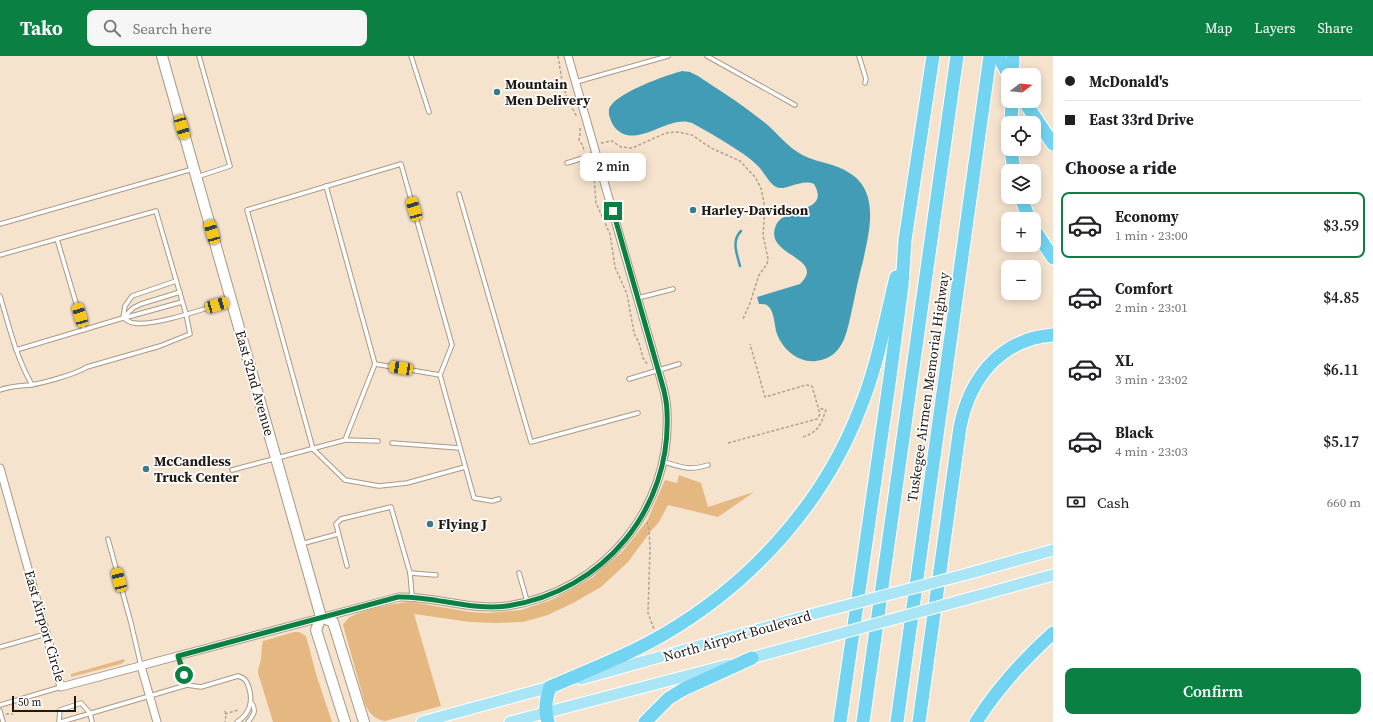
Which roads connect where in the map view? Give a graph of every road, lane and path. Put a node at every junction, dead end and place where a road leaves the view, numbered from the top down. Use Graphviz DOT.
graph roads {
  1 [pos="162,56"];
  2 [pos="199,56"];
  3 [pos="411,56"];
  4 [pos="558,56"];
  5 [pos="568,56"];
  6 [pos="668,56"];
  7 [pos="707,56"];
  8 [pos="859,56"];
  9 [pos="933,56"];
  10 [pos="957,56"];
  11 [pos="990,56"];
  12 [pos="998,56"];
  13 [pos="1013,56"];
  14 [pos="1005,68"];
  15 [pos="1012,68"];
  16 [pos="576,82"];
  17 [pos="865,83"];
  18 [pos="795,105"];
  19 [pos="1029,108"];
  20 [pos="428,112"];
  21 [pos="577,118"];
  22 [pos="579,123"];
  23 [pos="1053,144"];
  24 [pos="594,145"];
  25 [pos="596,154"];
  26 [pos="586,157"];
  27 [pos="626,162"];
  28 [pos="567,163"];
  29 [pos="600,168"];
  30 [pos="195,173"];
  31 [pos="326,186"];
  32 [pos="459,194"];
  33 [pos="0,224"];
  34 [pos="57,239"];
  35 [pos="905,240"];
  36 [pos="1041,240"];
  37 [pos="0,256"];
  38 [pos="1053,258"];
  39 [pos="176,281"];
  40 [pos="673,289"];
  41 [pos="180,292"];
  42 [pos="0,296"];
  43 [pos="638,298"];
  44 [pos="231,300"];
  45 [pos="182,302"];
  46 [pos="186,314"];
  47 [pos="123,318"];
  48 [pos="743,319"];
  49 [pos="84,330"];
  50 [pos="1053,335"];
  51 [pos="750,344"];
  52 [pos="16,350"];
  53 [pos="375,364"];
  54 [pos="679,364"];
  55 [pos="658,370"];
  56 [pos="649,373"];
  57 [pos="440,375"];
  58 [pos="629,378"];
  59 [pos="32,384"];
  60 [pos="0,390"];
  61 [pos="819,408"];
  62 [pos="638,413"];
  63 [pos="803,437"];
  64 [pos="345,440"];
  65 [pos="378,441"];
  66 [pos="392,442"];
  67 [pos="728,443"];
  68 [pos="460,448"];
  69 [pos="313,449"];
  70 [pos="276,459"];
  71 [pos="664,462"];
  72 [pos="708,465"];
  73 [pos="465,467"];
  74 [pos="0,468"];
  75 [pos="232,470"];
  76 [pos="499,499"];
  77 [pos="647,521"];
  78 [pos="338,534"];
  79 [pos="108,539"];
  80 [pos="300,544"];
  81 [pos="1053,550"];
  82 [pos="347,566"];
  83 [pos="410,573"];
  84 [pos="519,573"];
  85 [pos="436,575"];
  86 [pos="1053,575"];
  87 [pos="412,596"];
  88 [pos="527,602"];
  89 [pos="321,617"];
  90 [pos="654,630"];
  91 [pos="1053,633"];
  92 [pos="46,634"];
  93 [pos="0,647"];
  94 [pos="178,656"];
  95 [pos="752,658"];
  96 [pos="141,666"];
  97 [pos="187,685"];
  98 [pos="61,687"];
  99 [pos="550,687"];
  100 [pos="150,696"];
  101 [pos="251,702"];
  102 [pos="0,705"];
  103 [pos="238,710"];
  104 [pos="0,711"];
  105 [pos="90,713"];
  106 [pos="547,717"];
  107 [pos="3,722"];
  108 [pos="60,722"];
  109 [pos="92,722"];
  110 [pos="157,722"];
  111 [pos="225,722"];
  112 [pos="237,722"];
  113 [pos="248,722"];
  114 [pos="345,722"];
  115 [pos="364,722"];
  116 [pos="422,722"];
  117 [pos="510,722"];
  118 [pos="645,722"];
  119 [pos="840,722"];
  120 [pos="863,722"];
  121 [pos="897,722"];
  122 [pos="919,722"];
  123 [pos="976,722"];
  1 -- 30 [label="street, East 32nd Avenue"];
  2 -- 30 [label="lane"];
  3 -- 20 [label="lane"];
  4 -- 21 [label="path"];
  5 -- 16 [label="street, East Airport Circle"];
  6 -- 16 [label="lane"];
  7 -- 18 [label="lane"];
  8 -- 17 [label="lane"];
  9 -- 35 [label="highway"];
  10 -- 120 [label="highway, Tuskegee Airmen Memorial Highway"];
  11 -- 121 [label="highway, Tuskegee Airmen Memorial Highway"];
  12 -- 14 [label="highway"];
  13 -- 15 [label="highway"];
  16 -- 24 [label="street, East Airport Circle"];
  19 -- 23 [label="highway"];
  22 -- 26 [label="path"];
  24 -- 25 [label="street, East Airport Circle"];
  24 -- 48 [label="path"];
  25 -- 26 [label="lane"];
  25 -- 29 [label="street, East Airport Circle"];
  26 -- 28 [label="lane"];
  26 -- 56 [label="path"];
  27 -- 29 [label="lane"];
  29 -- 43 [label="street, East Airport Circle"];
  30 -- 33 [label="lane"];
  30 -- 44 [label="street, East 32nd Avenue"];
  31 -- 53 [label="lane"];
  31 -- 57 [label="lane"];
  31 -- 69 [label="lane"];
  32 -- 62 [label="lane"];
  34 -- 37 [label="lane"];
  34 -- 39 [label="lane"];
  34 -- 49 [label="lane"];
  35 -- 99 [label="highway"];
  35 -- 119 [label="highway"];
  36 -- 38 [label="highway"];
  39 -- 41 [label="lane"];
  39 -- 47 [label="lane"];
  40 -- 43 [label="lane"];
  41 -- 45 [label="lane"];
  41 -- 47 [label="lane"];
  42 -- 52 [label="lane"];
  43 -- 55 [label="street, East Airport Circle"];
  44 -- 46 [label="lane"];
  44 -- 70 [label="street, East 32nd Avenue"];
  45 -- 46 [label="lane"];
  45 -- 47 [label="lane"];
  46 -- 47 [label="lane"];
  46 -- 59 [label="lane"];
  47 -- 49 [label="lane"];
  49 -- 52 [label="lane"];
  50 -- 122 [label="highway"];
  51 -- 61 [label="path"];
  52 -- 59 [label="lane"];
  53 -- 57 [label="lane"];
  53 -- 64 [label="lane"];
  54 -- 55 [label="lane"];
  55 -- 56 [label="lane"];
  55 -- 71 [label="street, East Airport Circle"];
  56 -- 58 [label="lane"];
  57 -- 68 [label="lane"];
  59 -- 60 [label="lane"];
  61 -- 63 [label="path"];
  61 -- 67 [label="path"];
  64 -- 65 [label="lane"];
  64 -- 69 [label="lane"];
  66 -- 68 [label="lane"];
  68 -- 73 [label="lane"];
  69 -- 70 [label="lane"];
  69 -- 73 [label="lane"];
  70 -- 75 [label="lane"];
  70 -- 80 [label="street, East 32nd Avenue"];
  71 -- 72 [label="lane"];
  71 -- 88 [label="street, East Airport Circle"];
  73 -- 76 [label="lane"];
  74 -- 92 [label="street, East Airport Circle"];
  77 -- 90 [label="path"];
  78 -- 80 [label="lane"];
  78 -- 82 [label="lane"];
  78 -- 83 [label="lane"];
  79 -- 96 [label="lane"];
  80 -- 89 [label="street, East 32nd Avenue"];
  81 -- 99 [label="main road, North Airport Boulevard, bridge"];
  83 -- 85 [label="lane"];
  83 -- 87 [label="lane"];
  84 -- 88 [label="lane"];
  86 -- 95 [label="main road, North Airport Boulevard, bridge"];
  87 -- 88 [label="street, East Airport Circle"];
  87 -- 89 [label="street, East Airport Circle"];
  89 -- 94 [label="street, East Airport Circle"];
  89 -- 114 [label="street, East 32nd Avenue"];
  89 -- 115 [label="street"];
  91 -- 123 [label="highway"];
  92 -- 93 [label="lane"];
  92 -- 98 [label="street, East Airport Circle"];
  94 -- 96 [label="street, East Airport Circle"];
  94 -- 97 [label="lane"];
  95 -- 106 [label="main road, North Airport Boulevard"];
  95 -- 118 [label="highway"];
  96 -- 98 [label="street, East Airport Circle"];
  96 -- 100 [label="street"];
  97 -- 100 [label="lane"];
  97 -- 101 [label="lane"];
  98 -- 102 [label="lane"];
  99 -- 106 [label="highway"];
  99 -- 116 [label="main road, North Airport Boulevard"];
  100 -- 105 [label="lane"];
  100 -- 110 [label="street"];
  101 -- 112 [label="lane"];
  101 -- 113 [label="lane"];
  103 -- 111 [label="path"];
  104 -- 107 [label="lane"];
  105 -- 108 [label="lane"];
  105 -- 108 [label="lane"];
  105 -- 109 [label="lane"];
  106 -- 117 [label="main road, North Airport Boulevard"];
}
